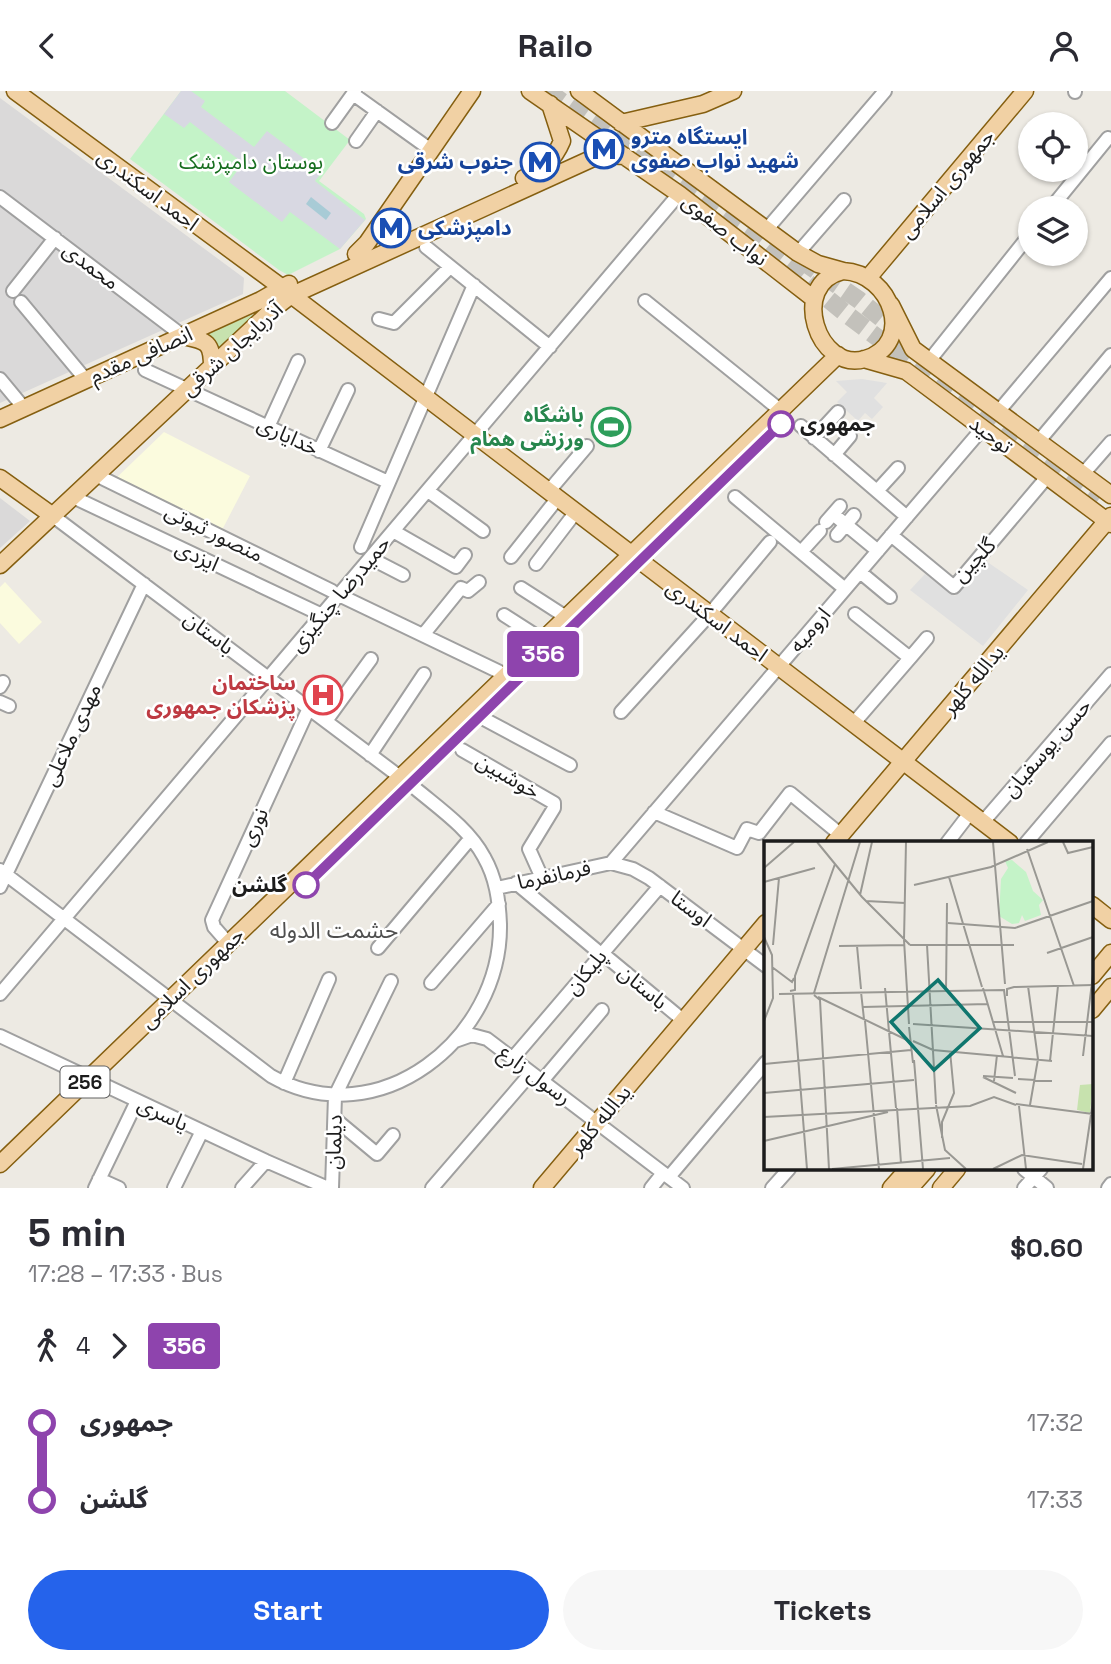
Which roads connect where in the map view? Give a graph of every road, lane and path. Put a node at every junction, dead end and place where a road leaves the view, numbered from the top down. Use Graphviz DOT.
graph roads {
  1 [pos="472,91"];
  2 [pos="530,91"];
  3 [pos="579,91"];
  4 [pos="586,91"];
  5 [pos="733,91"];
  6 [pos="885,91"];
  7 [pos="1025,91"];
  8 [pos="18,92"];
  9 [pos="354,93"];
  10 [pos="707,96"];
  11 [pos="550,104"];
  12 [pos="597,104"];
  13 [pos="377,111"];
  14 [pos="332,123"];
  15 [pos="621,123"];
  16 [pos="1108,138"];
  17 [pos="356,141"];
  18 [pos="432,150"];
  19 [pos="625,156"];
  20 [pos="679,194"];
  21 [pos="720,194"];
  22 [pos="1061,196"];
  23 [pos="0,197"];
  24 [pos="844,200"];
  25 [pos="704,213"];
  26 [pos="767,229"];
  27 [pos="55,239"];
  28 [pos="426,247"];
  29 [pos="1018,249"];
  30 [pos="798,253"];
  31 [pos="356,254"];
  32 [pos="450,267"];
  33 [pos="843,271"];
  34 [pos="868,278"];
  35 [pos="1111,278"];
  36 [pos="474,285"];
  37 [pos="286,292"];
  38 [pos="814,299"];
  39 [pos="645,301"];
  40 [pos="891,305"];
  41 [pos="379,319"];
  42 [pos="183,335"];
  43 [pos="550,347"];
  44 [pos="838,355"];
  45 [pos="1111,355"];
  46 [pos="864,359"];
  47 [pos="298,361"];
  48 [pos="929,361"];
  49 [pos="212,367"];
  50 [pos="145,370"];
  51 [pos="0,379"];
  52 [pos="86,380"];
  53 [pos="187,390"];
  54 [pos="348,390"];
  55 [pos="425,398"];
  56 [pos="24,408"];
  57 [pos="780,410"];
  58 [pos="838,412"];
  59 [pos="998,412"];
  60 [pos="0,419"];
  61 [pos="801,426"];
  62 [pos="268,427"];
  63 [pos="982,429"];
  64 [pos="474,436"];
  65 [pos="850,436"];
  66 [pos="814,438"];
  67 [pos="1038,442"];
  68 [pos="1111,442"];
  69 [pos="586,446"];
  70 [pos="319,450"];
  71 [pos="834,455"];
  72 [pos="898,468"];
  73 [pos="1083,474"];
  74 [pos="96,475"];
  75 [pos="1047,477"];
  76 [pos="0,478"];
  77 [pos="388,482"];
  78 [pos="428,491"];
  79 [pos="877,491"];
  80 [pos="1111,495"];
  81 [pos="552,496"];
  82 [pos="72,497"];
  83 [pos="735,497"];
  84 [pos="575,513"];
  85 [pos="53,516"];
  86 [pos="907,517"];
  87 [pos="850,519"];
  88 [pos="1110,520"];
  89 [pos="393,531"];
  90 [pos="483,531"];
  91 [pos="837,535"];
  92 [pos="891,535"];
  93 [pos="770,542"];
  94 [pos="360,547"];
  95 [pos="878,551"];
  96 [pos="801,552"];
  97 [pos="466,555"];
  98 [pos="630,555"];
  99 [pos="511,557"];
  100 [pos="370,558"];
  101 [pos="536,564"];
  102 [pos="0,565"];
  103 [pos="860,572"];
  104 [pos="403,575"];
  105 [pos="479,582"];
  106 [pos="144,584"];
  107 [pos="521,588"];
  108 [pos="845,589"];
  109 [pos="336,593"];
  110 [pos="890,597"];
  111 [pos="504,614"];
  112 [pos="855,614"];
  113 [pos="322,615"];
  114 [pos="709,615"];
  115 [pos="566,617"];
  116 [pos="423,635"];
  117 [pos="927,638"];
  118 [pos="543,640"];
  119 [pos="910,658"];
  120 [pos="371,659"];
  121 [pos="778,667"];
  122 [pos="424,674"];
  123 [pos="1111,674"];
  124 [pos="506,675"];
  125 [pos="268,678"];
  126 [pos="309,709"];
  127 [pos="469,711"];
  128 [pos="621,712"];
  129 [pos="326,722"];
  130 [pos="853,724"];
  131 [pos="1111,743"];
  132 [pos="462,750"];
  133 [pos="370,755"];
  134 [pos="903,762"];
  135 [pos="570,765"];
  136 [pos="400,777"];
  137 [pos="654,812"];
  138 [pos="977,818"];
  139 [pos="470,839"];
  140 [pos="838,839"];
  141 [pos="949,841"];
  142 [pos="1007,841"];
  143 [pos="1028,841"];
  144 [pos="611,863"];
  145 [pos="2,877"];
  146 [pos="542,878"];
  147 [pos="516,883"];
  148 [pos="660,886"];
  149 [pos="497,888"];
  150 [pos="499,904"];
  151 [pos="1094,907"];
  152 [pos="64,919"];
  153 [pos="1111,920"];
  154 [pos="764,925"];
  155 [pos="228,943"];
  156 [pos="378,948"];
  157 [pos="744,950"];
  158 [pos="1111,953"];
  159 [pos="602,954"];
  160 [pos="764,965"];
  161 [pos="1094,974"];
  162 [pos="329,979"];
  163 [pos="391,981"];
  164 [pos="431,983"];
  165 [pos="1111,988"];
  166 [pos="0,994"];
  167 [pos="169,1000"];
  168 [pos="481,1002"];
  169 [pos="1094,1008"];
  170 [pos="602,1010"];
  171 [pos="684,1021"];
  172 [pos="0,1036"];
  173 [pos="487,1039"];
  174 [pos="454,1042"];
  175 [pos="513,1058"];
  176 [pos="764,1064"];
  177 [pos="537,1077"];
  178 [pos="94,1081"];
  179 [pos="284,1083"];
  180 [pos="335,1096"];
  181 [pos="137,1101"];
  182 [pos="335,1119"];
  183 [pos="597,1123"];
  184 [pos="202,1131"];
  185 [pos="393,1135"];
  186 [pos="265,1161"];
  187 [pos="0,1164"];
  188 [pos="787,1171"];
  189 [pos="906,1171"];
  190 [pos="925,1171"];
  191 [pos="955,1171"];
  192 [pos="1033,1172"];
  193 [pos="666,1175"];
  194 [pos="97,1183"];
  195 [pos="119,1188"];
  196 [pos="174,1188"];
  197 [pos="242,1188"];
  198 [pos="330,1188"];
  199 [pos="432,1188"];
  200 [pos="542,1188"];
  201 [pos="651,1188"];
  202 [pos="683,1188"];
  203 [pos="772,1188"];
  204 [pos="891,1188"];
  205 [pos="911,1188"];
  206 [pos="941,1188"];
  207 [pos="1024,1188"];
  208 [pos="1046,1188"];
  1 -- 18 [label="main road"];
  2 -- 11 [label="main road, نواب صفوی"];
  3 -- 12 [label="main road, نواب صفوی"];
  4 -- 12 [label="main road"];
  5 -- 10 [label="main road"];
  6 -- 26 [label="street"];
  7 -- 34 [label="main road, جمهوری اسلامی"];
  8 -- 37 [label="main road, احمد اسکندری"];
  9 -- 13 [label="street"];
  9 -- 14 [label="street"];
  10 -- 15 [label="main road"];
  11 -- 19 [label="main road, نواب صفوی"];
  11 -- 31 [label="main road, آذربایجان شرقی"];
  12 -- 15 [label="main road, نواب صفوی"];
  13 -- 17 [label="street"];
  13 -- 18 [label="street"];
  15 -- 21 [label="main road, نواب صفوی"];
  16 -- 22 [label="street"];
  18 -- 31 [label="main road"];
  19 -- 20 [label="main road, نواب صفوی"];
  19 -- 37 [label="main road, آذربایجان شرقی"];
  20 -- 25 [label="main road, نواب صفوی"];
  20 -- 43 [label="street, حمیدرضا چنگیزی"];
  21 -- 25 [label="main road"];
  21 -- 26 [label="main road, نواب صفوی"];
  23 -- 27 [label="street, محمدی"];
  24 -- 30 [label="street"];
  25 -- 38 [label="main road, نواب صفوی"];
  26 -- 30 [label="main road, نواب صفوی"];
  27 -- 42 [label="street, محمدی"];
  27 -- 52 [label="street"];
  28 -- 32 [label="street"];
  29 -- 48 [label="street"];
  30 -- 33 [label="main road, نواب صفوی"];
  31 -- 37 [label="main road, آذربایجان شرقی"];
  32 -- 36 [label="street"];
  32 -- 41 [label="street"];
  33 -- 34 [label="main road"];
  33 -- 38 [label="main road"];
  34 -- 40 [label="main road"];
  35 -- 59 [label="street"];
  36 -- 43 [label="street"];
  36 -- 55 [label="street"];
  37 -- 42 [label="main road, انصافی مقدم"];
  37 -- 49 [label="main road, آذربایجان شرقی"];
  37 -- 55 [label="main road, احمد اسکندری"];
  38 -- 44 [label="main road"];
  39 -- 57 [label="street"];
  40 -- 46 [label="main road"];
  40 -- 48 [label="main road, توحید"];
  42 -- 49 [label="main road"];
  42 -- 52 [label="main road, انصافی مقدم"];
  43 -- 64 [label="street, حمیدرضا چنگیزی"];
  44 -- 46 [label="main road"];
  44 -- 57 [label="main road, جمهوری اسلامی / 256"];
  45 -- 67 [label="street"];
  46 -- 63 [label="main road, توحید"];
  47 -- 62 [label="street"];
  48 -- 59 [label="main road, توحید"];
  49 -- 53 [label="main road, آذربایجان شرقی"];
  50 -- 53 [label="street, خدایاری"];
  51 -- 56 [label="street"];
  52 -- 56 [label="main road, انصافی مقدم"];
  53 -- 62 [label="street, خدایاری"];
  53 -- 74 [label="main road, آذربایجان شرقی"];
  54 -- 70 [label="street"];
  55 -- 64 [label="main road, احمد اسکندری"];
  55 -- 77 [label="street"];
  56 -- 60 [label="main road, انصافی مقدم"];
  57 -- 98 [label="main road, جمهوری اسلامی / 256"];
  58 -- 66 [label="street"];
  59 -- 67 [label="main road, توحید"];
  61 -- 66 [label="street"];
  62 -- 70 [label="street, خدایاری"];
  63 -- 75 [label="main road, توحید"];
  63 -- 86 [label="street, ارومیه"];
  64 -- 78 [label="street, حمیدرضا چنگیزی"];
  64 -- 81 [label="main road, احمد اسکندری"];
  65 -- 71 [label="street"];
  66 -- 71 [label="street"];
  67 -- 73 [label="main road, توحید"];
  68 -- 73 [label="street"];
  69 -- 81 [label="street"];
  70 -- 77 [label="street, خدایاری"];
  71 -- 79 [label="street"];
  72 -- 79 [label="street"];
  73 -- 80 [label="main road, توحید"];
  74 -- 82 [label="main road, آذربایجان شرقی"];
  74 -- 109 [label="street, منصور ثبوتی"];
  75 -- 88 [label="main road, توحید"];
  75 -- 92 [label="street, گلچین"];
  76 -- 85 [label="main road, باستان"];
  77 -- 94 [label="street"];
  78 -- 89 [label="street, حمیدرضا چنگیزی"];
  78 -- 90 [label="street"];
  79 -- 86 [label="street"];
  81 -- 84 [label="main road, احمد اسکندری"];
  81 -- 99 [label="street"];
  82 -- 85 [label="main road, آذربایجان شرقی"];
  82 -- 113 [label="street, ایزدی"];
  83 -- 96 [label="street"];
  84 -- 98 [label="main road, احمد اسکندری"];
  84 -- 101 [label="street"];
  85 -- 102 [label="main road, آذربایجان شرقی"];
  85 -- 106 [label="street, باستان"];
  86 -- 92 [label="street, ارومیه"];
  87 -- 91 [label="street"];
  87 -- 95 [label="street"];
  87 -- 96 [label="street"];
  88 -- 134 [label="main road, یدالله کلهر"];
  89 -- 97 [label="street"];
  89 -- 100 [label="street, حمیدرضا چنگیزی"];
  92 -- 95 [label="street, ارومیه"];
  93 -- 114 [label="street"];
  95 -- 103 [label="street, ارومیه"];
  96 -- 108 [label="street"];
  98 -- 114 [label="main road, احمد اسکندری"];
  98 -- 115 [label="main road, جمهوری اسلامی / 256"];
  100 -- 104 [label="street"];
  100 -- 109 [label="street, حمیدرضا چنگیزی"];
  103 -- 108 [label="street, ارومیه"];
  103 -- 110 [label="street"];
  105 -- 116 [label="street"];
  106 -- 125 [label="street, باستان"];
  106 -- 145 [label="street, مهدی ملاعلی"];
  107 -- 115 [label="street"];
  108 -- 121 [label="street, ارومیه"];
  109 -- 113 [label="street, حمیدرضا چنگیزی"];
  109 -- 116 [label="street, منصور ثبوتی"];
  111 -- 118 [label="street"];
  112 -- 119 [label="street"];
  113 -- 125 [label="street, حمیدرضا چنگیزی"];
  114 -- 121 [label="main road, احمد اسکندری"];
  114 -- 128 [label="street"];
  115 -- 118 [label="main road, جمهوری اسلامی / 256"];
  116 -- 124 [label="street, منصور ثبوتی"];
  117 -- 119 [label="street"];
  118 -- 124 [label="main road, جمهوری اسلامی / 256"];
  119 -- 130 [label="street"];
  120 -- 129 [label="street"];
  121 -- 130 [label="main road, احمد اسکندری"];
  121 -- 137 [label="street, ارومیه"];
  122 -- 133 [label="street"];
  123 -- 138 [label="street, حسن یوسفیان"];
  124 -- 127 [label="main road, جمهوری اسلامی / 256"];
  125 -- 126 [label="street, باستان"];
  125 -- 152 [label="street, حمیدرضا چنگیزی"];
  126 -- 129 [label="street, باستان"];
  126 -- 155 [label="street, نوری"];
  127 -- 135 [label="street"];
  127 -- 136 [label="main road, جمهوری اسلامی / 256"];
  129 -- 133 [label="street, باستان"];
  130 -- 134 [label="main road, احمد اسکندری"];
  131 -- 143 [label="street"];
  132 -- 146 [label="street, خوشبین"];
  133 -- 136 [label="street, باستان"];
  134 -- 138 [label="main road, احمد اسکندری"];
  134 -- 140 [label="main road, یدالله کلهر"];
  136 -- 139 [label="street, باستان"];
  136 -- 155 [label="main road, جمهوری اسلامی / 256"];
  137 -- 140 [label="street"];
  137 -- 144 [label="street, ارومیه"];
  138 -- 141 [label="street, حسن یوسفیان"];
  138 -- 142 [label="main road, احمد اسکندری"];
  139 -- 149 [label="street, باستان"];
  139 -- 156 [label="street"];
  144 -- 146 [label="street, فرمانفرما"];
  144 -- 148 [label="street, اوستا"];
  145 -- 152 [label="street"];
  146 -- 147 [label="street, فرمانفرما"];
  147 -- 149 [label="street, فرمانفرما"];
  147 -- 159 [label="street, باستان"];
  148 -- 157 [label="street, اوستا"];
  148 -- 159 [label="street, پلیکان"];
  149 -- 150 [label="street, باستان"];
  150 -- 164 [label="street"];
  150 -- 168 [label="street, باستان"];
  151 -- 153 [label="main road"];
  152 -- 166 [label="street, حمیدرضا چنگیزی"];
  152 -- 167 [label="street"];
  154 -- 157 [label="main road, یدالله کلهر"];
  155 -- 167 [label="main road, جمهوری اسلامی / 256"];
  157 -- 160 [label="street, اوستا"];
  157 -- 171 [label="main road, یدالله کلهر"];
  158 -- 161 [label="main road"];
  159 -- 171 [label="street, باستان"];
  159 -- 175 [label="street, پلیکان"];
  162 -- 179 [label="street"];
  163 -- 180 [label="street"];
  165 -- 169 [label="main road"];
  167 -- 178 [label="main road, جمهوری اسلامی / 256"];
  167 -- 179 [label="street"];
  168 -- 173 [label="street"];
  168 -- 174 [label="street, باستان"];
  170 -- 177 [label="street"];
  171 -- 183 [label="main road, یدالله کلهر"];
  172 -- 178 [label="street, یاسری"];
  173 -- 174 [label="street"];
  173 -- 175 [label="street, رسول زارع"];
  174 -- 180 [label="street, باستان"];
  175 -- 177 [label="street, رسول زارع"];
  176 -- 193 [label="street"];
  177 -- 183 [label="street, رسول زارع"];
  177 -- 199 [label="street"];
  178 -- 181 [label="street, یاسری"];
  178 -- 187 [label="main road, جمهوری اسلامی / 256"];
  179 -- 180 [label="street"];
  180 -- 182 [label="street, دیلمان"];
  181 -- 184 [label="street, یاسری"];
  181 -- 194 [label="street"];
  182 -- 185 [label="street"];
  182 -- 198 [label="street, دیلمان"];
  183 -- 193 [label="street, رسول زارع"];
  183 -- 200 [label="main road, یدالله کلهر"];
  184 -- 186 [label="street, یاسری"];
  184 -- 196 [label="street"];
  186 -- 197 [label="street"];
  186 -- 198 [label="street, یاسری"];
  188 -- 203 [label="street"];
  189 -- 204 [label="main road"];
  190 -- 205 [label="main road"];
  191 -- 206 [label="main road"];
  192 -- 207 [label="street"];
  192 -- 208 [label="street"];
  193 -- 201 [label="street"];
  193 -- 202 [label="street, رسول زارع"];
  194 -- 195 [label="street"];
}
